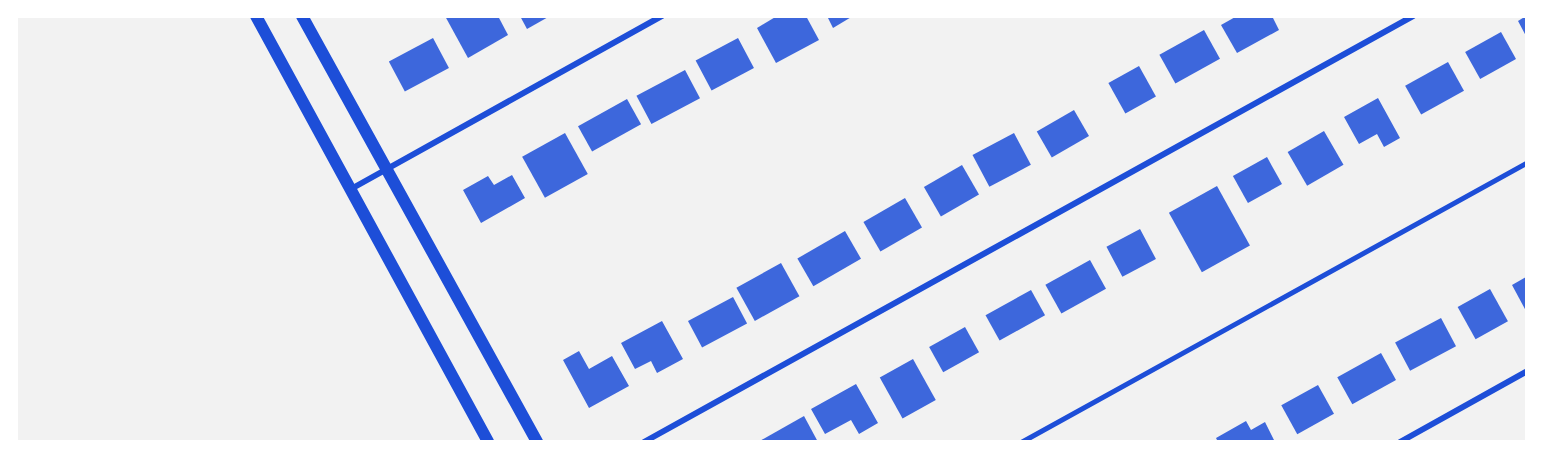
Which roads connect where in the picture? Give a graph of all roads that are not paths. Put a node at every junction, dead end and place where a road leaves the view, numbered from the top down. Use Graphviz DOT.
graph roads {
  1 [pos="256,16"];
  2 [pos="302,16"];
  3 [pos="662,16"];
  4 [pos="1413,16"];
  5 [pos="1527,163"];
  6 [pos="385,170"];
  7 [pos="351,189"];
  8 [pos="1527,372"];
  9 [pos="488,441"];
  10 [pos="537,441"];
  11 [pos="644,441"];
  12 [pos="1021,441"];
  13 [pos="1400,441"];
  1 -- 7 [label="main road"];
  2 -- 6 [label="main road"];
  3 -- 6 [label="street"];
  4 -- 11 [label="street"];
  5 -- 12 [label="lane"];
  6 -- 7 [label="street"];
  6 -- 10 [label="main road"];
  7 -- 9 [label="main road"];
  8 -- 13 [label="street"];
}
